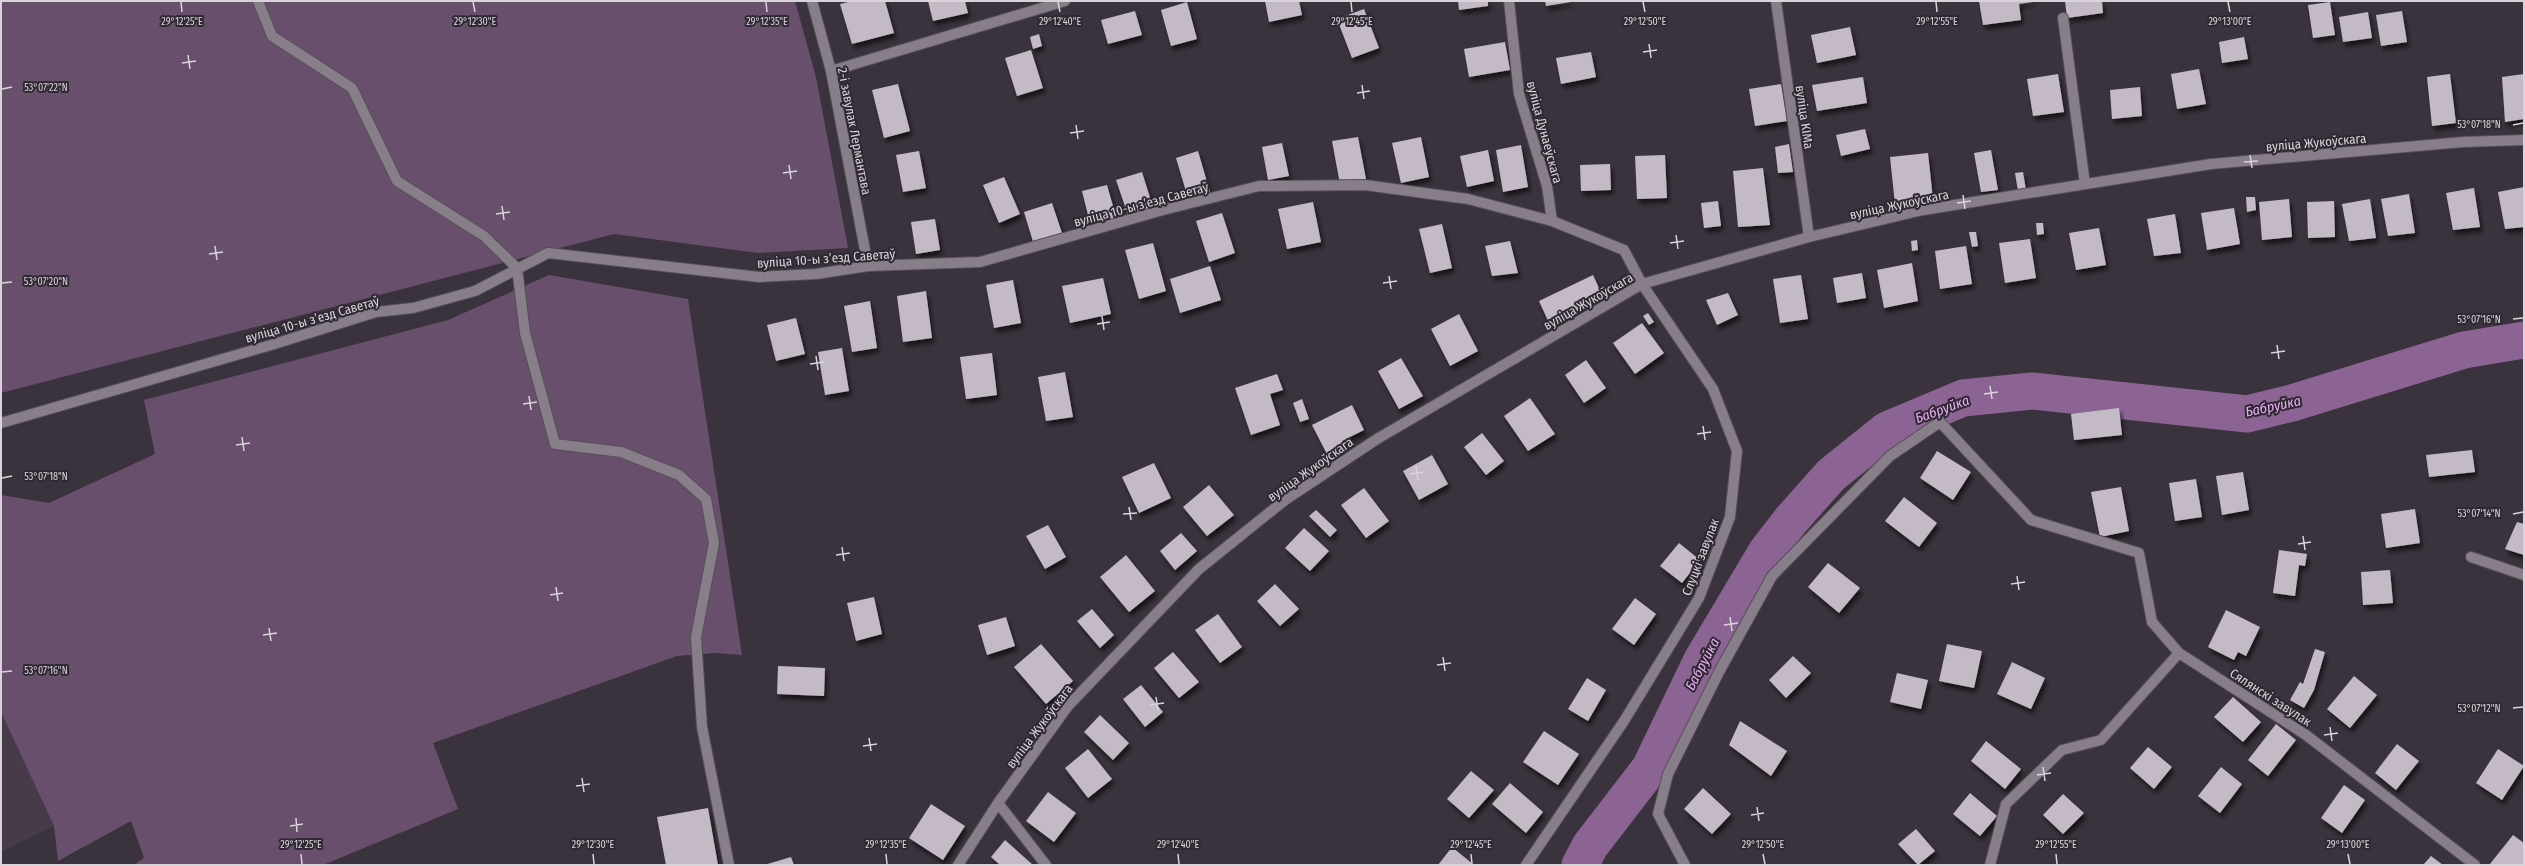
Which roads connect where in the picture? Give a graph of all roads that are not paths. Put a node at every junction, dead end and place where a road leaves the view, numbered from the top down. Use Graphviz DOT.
graph roads {
  1 [pos="258,1"];
  2 [pos="812,1"];
  3 [pos="1065,1"];
  4 [pos="1509,1"];
  5 [pos="1776,1"];
  6 [pos="2063,18"];
  7 [pos="831,71"];
  8 [pos="2524,140"];
  9 [pos="2085,184"];
  10 [pos="1552,222"];
  11 [pos="1808,237"];
  12 [pos="868,266"];
  13 [pos="517,268"];
  14 [pos="1642,284"];
  15 [pos="1,423"];
  16 [pos="2471,557"];
  17 [pos="2524,575"];
  18 [pos="2179,653"];
  19 [pos="998,803"];
  20 [pos="729,865"];
  21 [pos="958,865"];
  22 [pos="1046,865"];
  23 [pos="1526,865"];
  24 [pos="1685,865"];
  25 [pos="1990,865"];
  26 [pos="2475,865"];
  1 -- 13 [label="street"];
  2 -- 7 [label="street, 2-і завулак Лермантава"];
  3 -- 7 [label="street"];
  4 -- 10 [label="street, вуліца Дунаеўскага"];
  5 -- 11 [label="street, вуліца КІМа"];
  6 -- 9 [label="street"];
  7 -- 12 [label="street, 2-і завулак Лермантава"];
  8 -- 9 [label="street, вуліца Жукоўскага"];
  9 -- 11 [label="street, вуліца Жукоўскага"];
  10 -- 12 [label="street, вуліца 10-ы зʼезд Саветаў"];
  10 -- 14 [label="street, вуліца 10-ы зʼезд Саветаў"];
  11 -- 14 [label="street, вуліца Жукоўскага"];
  12 -- 13 [label="street, вуліца 10-ы зʼезд Саветаў"];
  13 -- 15 [label="street, вуліца 10-ы зʼезд Саветаў"];
  13 -- 20 [label="street"];
  14 -- 19 [label="street, вуліца Жукоўскага"];
  14 -- 23 [label="street, Слуцкі завулак"];
  16 -- 17 [label="street"];
  18 -- 24 [label="street, Сялянскі завулак"];
  18 -- 25 [label="street"];
  18 -- 26 [label="street, Сялянскі завулак"];
  19 -- 21 [label="street, вуліца Жукоўскага"];
  19 -- 22 [label="street"];
}
